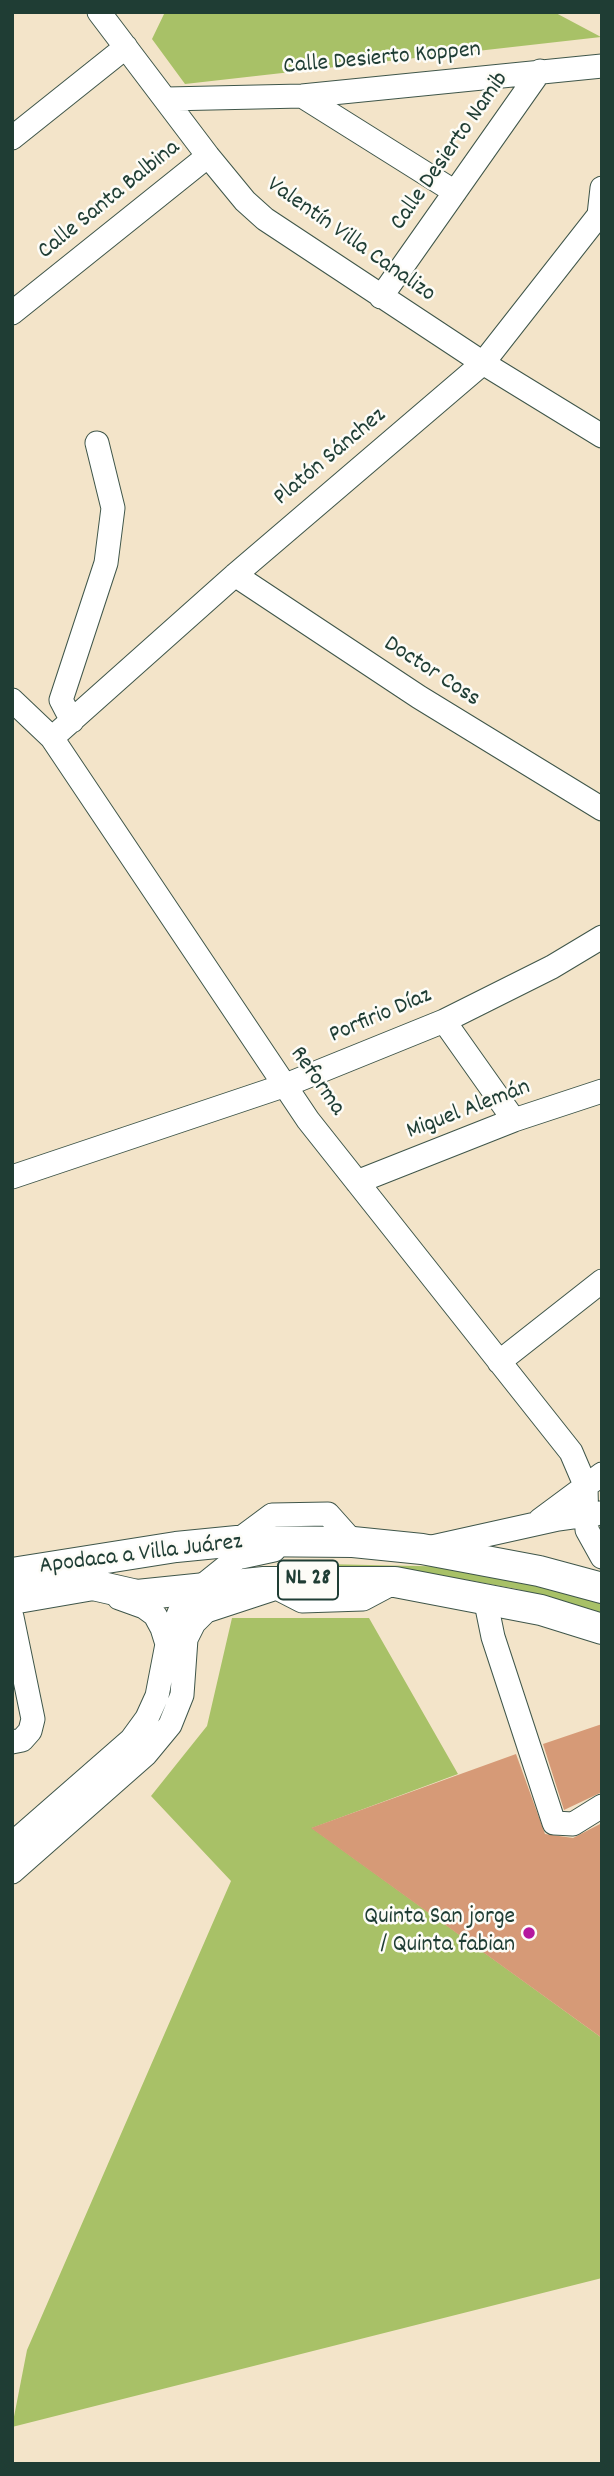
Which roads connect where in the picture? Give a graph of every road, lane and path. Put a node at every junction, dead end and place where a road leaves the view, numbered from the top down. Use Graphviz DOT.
graph roads {
  1 [pos="99,12"];
  2 [pos="125,47"];
  3 [pos="602,66"];
  4 [pos="540,71"];
  5 [pos="302,96"];
  6 [pos="167,99"];
  7 [pos="12,138"];
  8 [pos="208,156"];
  9 [pos="602,188"];
  10 [pos="455,192"];
  11 [pos="601,216"];
  12 [pos="381,297"];
  13 [pos="12,313"];
  14 [pos="483,363"];
  15 [pos="602,436"];
  16 [pos="97,443"];
  17 [pos="235,575"];
  18 [pos="12,700"];
  19 [pos="72,721"];
  20 [pos="52,738"];
  21 [pos="602,809"];
  22 [pos="602,937"];
  23 [pos="444,1021"];
  24 [pos="286,1085"];
  25 [pos="602,1091"];
  26 [pos="514,1120"];
  27 [pos="12,1177"];
  28 [pos="356,1182"];
  29 [pos="602,1281"];
  30 [pos="499,1362"];
  31 [pos="590,1484"];
  32 [pos="594,1514"];
  33 [pos="532,1525"];
  34 [pos="357,1542"];
  35 [pos="422,1549"];
  36 [pos="602,1557"];
  37 [pos="12,1573"];
  38 [pos="279,1583"];
  39 [pos="87,1586"];
  40 [pos="201,1587"];
  41 [pos="602,1588"];
  42 [pos="485,1598"];
  43 [pos="12,1599"];
  44 [pos="12,1617"];
  45 [pos="602,1629"];
  46 [pos="167,1644"];
  47 [pos="17,1669"];
  48 [pos="12,1742"];
  49 [pos="602,1805"];
  50 [pos="12,1844"];
  51 [pos="12,1872"];
  1 -- 2 [label="street, Valentín Villa Canalizo"];
  2 -- 6 [label="street, Valentín Villa Canalizo"];
  2 -- 7 [label="street"];
  3 -- 4 [label="street, Calle Desierto Koppen"];
  4 -- 5 [label="street, Calle Desierto Koppen"];
  4 -- 10 [label="street, Calle Desierto Namib"];
  5 -- 6 [label="street, Calle Desierto Koppen"];
  5 -- 10 [label="street"];
  6 -- 8 [label="street, Valentín Villa Canalizo"];
  8 -- 12 [label="street, Valentín Villa Canalizo"];
  8 -- 13 [label="street, Calle Santa Balbina"];
  9 -- 11 [label="street, Platón Sánchez"];
  10 -- 12 [label="street, Calle Desierto Namib"];
  11 -- 14 [label="street, Platón Sánchez"];
  12 -- 14 [label="street, Valentín Villa Canalizo"];
  14 -- 15 [label="street, Valentín Villa Canalizo"];
  14 -- 17 [label="street, Platón Sánchez"];
  16 -- 19 [label="street"];
  17 -- 19 [label="street, Platón Sánchez"];
  17 -- 21 [label="street, Doctor Coss"];
  18 -- 20 [label="street, Reforma"];
  19 -- 20 [label="street, Platón Sánchez"];
  20 -- 24 [label="street, Reforma"];
  22 -- 23 [label="street, Porfirio Díaz"];
  23 -- 24 [label="street, Porfirio Díaz"];
  23 -- 26 [label="street"];
  24 -- 27 [label="street, Porfirio Díaz"];
  24 -- 28 [label="street, Reforma"];
  25 -- 26 [label="street, Miguel Alemán"];
  26 -- 28 [label="street, Miguel Alemán"];
  28 -- 30 [label="street, Reforma"];
  29 -- 30 [label="street"];
  30 -- 31 [label="street, Reforma"];
  31 -- 32 [label="street"];
  31 -- 33 [label="street"];
  32 -- 33 [label="street"];
  32 -- 36 [label="street"];
  33 -- 35 [label="street"];
  34 -- 35 [label="main road, Apodaca a Villa Juárez / NL 28"];
  34 -- 37 [label="main road, Apodaca a Villa Juárez / NL 28"];
  34 -- 40 [label="street"];
  35 -- 41 [label="main road, Apodaca a Villa Juárez / NL 28"];
  38 -- 40 [label="main road, Apodaca a Villa Juárez / NL 28"];
  38 -- 42 [label="main road, Apodaca a Villa Juárez / NL 28"];
  38 -- 51 [label="street"];
  39 -- 40 [label="main road, Apodaca a Villa Juárez / NL 28"];
  39 -- 43 [label="main road, Apodaca a Villa Juárez / NL 28"];
  39 -- 46 [label="street"];
  40 -- 46 [label="street"];
  42 -- 45 [label="main road, Apodaca a Villa Juárez / NL 28"];
  42 -- 49 [label="street"];
  44 -- 47 [label="street"];
  46 -- 50 [label="street"];
  47 -- 48 [label="street"];
}
